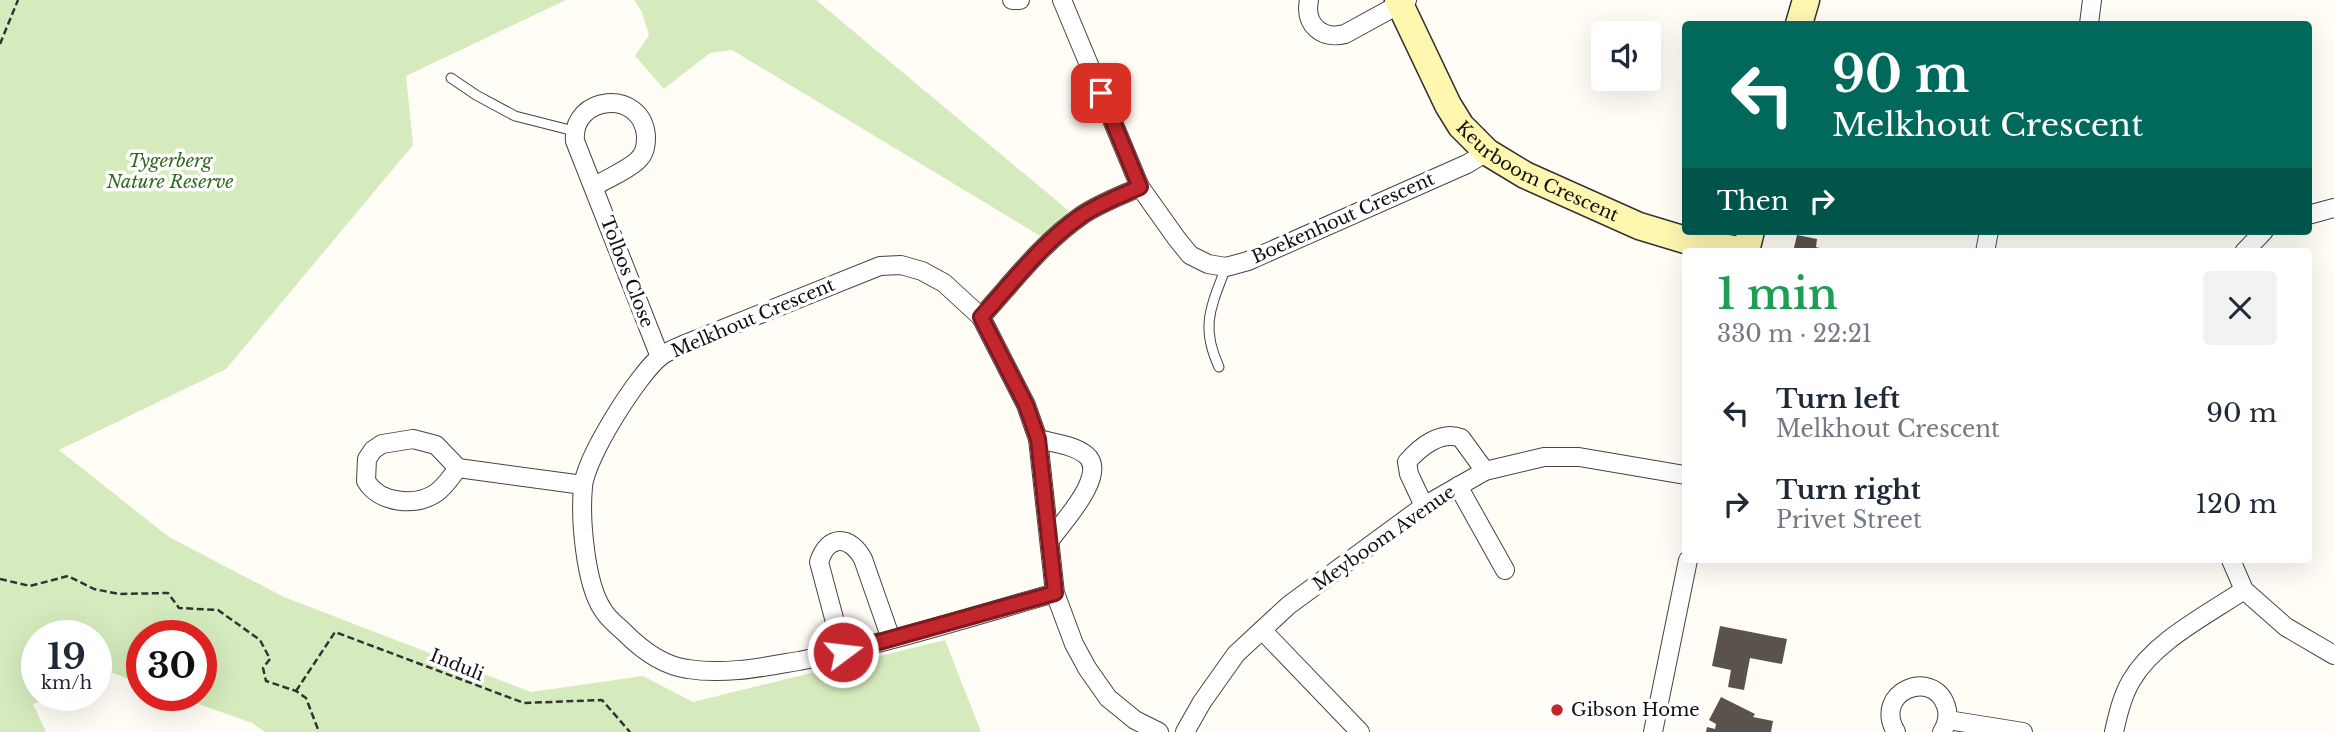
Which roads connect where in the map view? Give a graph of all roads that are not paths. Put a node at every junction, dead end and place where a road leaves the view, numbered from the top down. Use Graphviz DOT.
graph roads {
  1 [pos="1012,0"];
  2 [pos="1020,0"];
  3 [pos="1062,0"];
  4 [pos="1310,0"];
  5 [pos="1806,0"];
  6 [pos="2092,0"];
  7 [pos="1402,1"];
  8 [pos="1800,21"];
  9 [pos="2089,21"];
  10 [pos="451,78"];
  11 [pos="574,131"];
  12 [pos="1487,152"];
  13 [pos="595,186"];
  14 [pos="1140,187"];
  15 [pos="2334,208"];
  16 [pos="2312,214"];
  17 [pos="2260,235"];
  18 [pos="1748,245"];
  19 [pos="2248,248"];
  20 [pos="1226,267"];
  21 [pos="981,317"];
  22 [pos="660,357"];
  23 [pos="1219,367"];
  24 [pos="1038,439"];
  25 [pos="458,468"];
  26 [pos="1485,471"];
  27 [pos="1682,474"];
  28 [pos="583,485"];
  29 [pos="1458,486"];
  30 [pos="1424,506"];
  31 [pos="1050,540"];
  32 [pos="1687,563"];
  33 [pos="2232,563"];
  34 [pos="1505,570"];
  35 [pos="2244,590"];
  36 [pos="1055,593"];
  37 [pos="1262,630"];
  38 [pos="891,639"];
  39 [pos="843,652"];
  40 [pos="2334,655"];
  41 [pos="1945,726"];
  42 [pos="1159,732"];
  43 [pos="1185,732"];
  44 [pos="1360,732"];
  45 [pos="1653,732"];
  46 [pos="1896,732"];
  47 [pos="2023,732"];
  48 [pos="2114,732"];
  1 -- 2 [label="street"];
  3 -- 14 [label="street"];
  4 -- 7 [label="street, Keurboom Crescent"];
  5 -- 8 [label="street"];
  6 -- 9 [label="street"];
  7 -- 12 [label="street, Keurboom Crescent"];
  10 -- 11 [label="lane"];
  11 -- 13 [label="street, Tolbos Close"];
  11 -- 13 [label="street"];
  12 -- 18 [label="street, Keurboom Crescent"];
  12 -- 20 [label="street, Boekenhout Crescent"];
  13 -- 22 [label="street, Tolbos Close"];
  14 -- 20 [label="street"];
  14 -- 21 [label="street"];
  15 -- 16 [label="street"];
  17 -- 19 [label="street"];
  20 -- 23 [label="lane"];
  21 -- 22 [label="street, Melkhout Crescent"];
  21 -- 24 [label="street, Melkhout Crescent"];
  22 -- 28 [label="street, Melkhout Crescent"];
  24 -- 31 [label="street, Melkhout Crescent"];
  24 -- 31 [label="street"];
  25 -- 25 [label="street"];
  25 -- 28 [label="street"];
  26 -- 27 [label="street, Meyboom Avenue"];
  26 -- 29 [label="street, Meyboom Avenue"];
  26 -- 30 [label="street"];
  28 -- 39 [label="street, Melkhout Crescent"];
  29 -- 30 [label="street, Meyboom Avenue"];
  29 -- 34 [label="street"];
  30 -- 37 [label="street, Meyboom Avenue"];
  31 -- 36 [label="street, Melkhout Crescent"];
  32 -- 45 [label="street"];
  33 -- 35 [label="street"];
  35 -- 40 [label="street"];
  35 -- 48 [label="street"];
  36 -- 38 [label="street, Melkhout Crescent"];
  36 -- 42 [label="street, Melkhout Crescent"];
  37 -- 43 [label="street, Meyboom Avenue"];
  37 -- 44 [label="street"];
  38 -- 39 [label="street, Melkhout Crescent"];
  38 -- 39 [label="street"];
  41 -- 46 [label="street"];
  41 -- 47 [label="street"];
}
